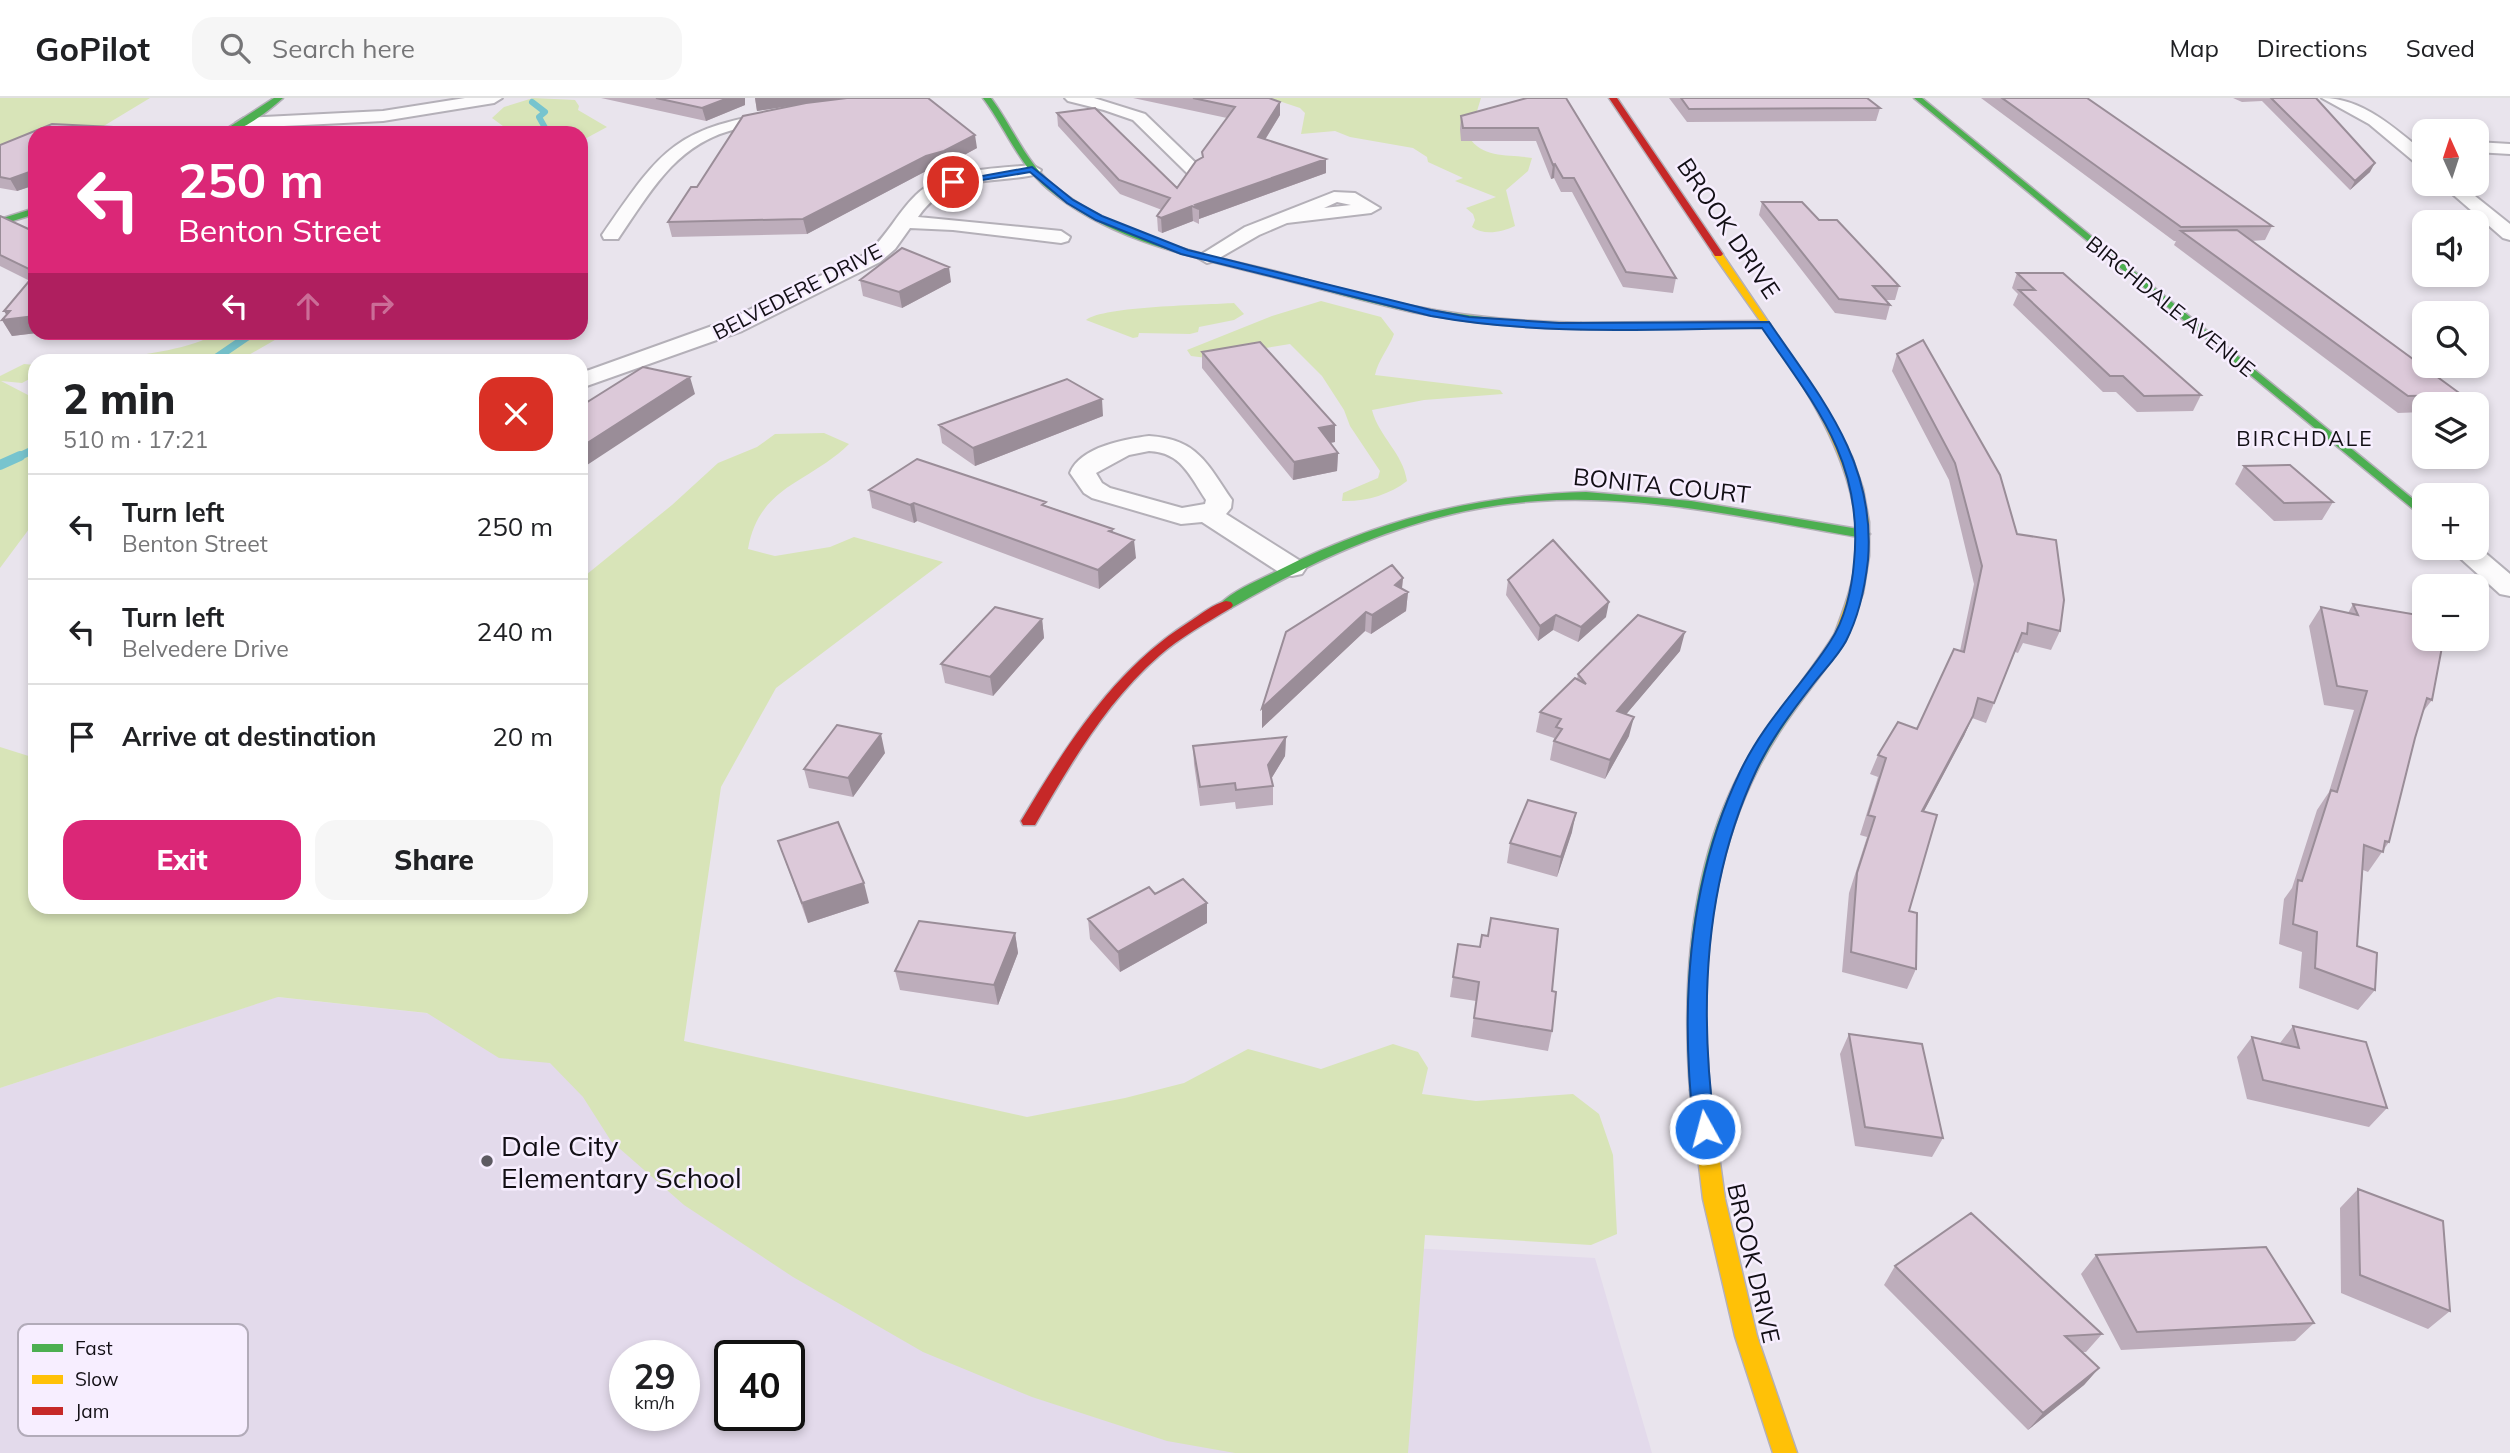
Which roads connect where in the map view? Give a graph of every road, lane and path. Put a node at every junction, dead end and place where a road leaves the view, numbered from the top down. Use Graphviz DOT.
graph roads {
  1 [pos="279,98"];
  2 [pos="494,98"];
  3 [pos="987,98"];
  4 [pos="1073,98"];
  5 [pos="1613,98"];
  6 [pos="1918,98"];
  7 [pos="2330,98"];
  8 [pos="396,114"];
  9 [pos="796,114"];
  10 [pos="244,123"];
  11 [pos="238,126"];
  12 [pos="392,126"];
  13 [pos="2400,142"];
  14 [pos="2412,142"];
  15 [pos="2489,148"];
  16 [pos="2510,149"];
  17 [pos="2412,152"];
  18 [pos="1193,169"];
  19 [pos="1032,170"];
  20 [pos="2464,196"];
  21 [pos="28,216"];
  22 [pos="1282,218"];
  23 [pos="0,222"];
  24 [pos="906,222"];
  25 [pos="2510,234"];
  26 [pos="611,235"];
  27 [pos="1061,237"];
  28 [pos="1208,257"];
  29 [pos="1765,324"];
  30 [pos="588,379"];
  31 [pos="2412,504"];
  32 [pos="1207,514"];
  33 [pos="1864,534"];
  34 [pos="2477,560"];
  35 [pos="1292,568"];
  36 [pos="2510,588"];
  37 [pos="1029,821"];
  38 [pos="1785,1453"];
  1 -- 10 [label="street"];
  2 -- 8 [label="street"];
  3 -- 19 [label="street"];
  4 -- 18 [label="street"];
  5 -- 29 [label="street, BROOK DRIVE"];
  6 -- 31 [label="street, BIRCHDALE AVENUE"];
  7 -- 13 [label="street"];
  8 -- 10 [label="street"];
  8 -- 12 [label="street"];
  9 -- 26 [label="street"];
  10 -- 11 [label="street"];
  13 -- 14 [label="street"];
  13 -- 17 [label="street"];
  15 -- 16 [label="street"];
  19 -- 24 [label="street, BELVEDERE DRIVE"];
  19 -- 28 [label="street"];
  20 -- 25 [label="street"];
  21 -- 23 [label="street"];
  22 -- 28 [label="street"];
  24 -- 27 [label="street"];
  24 -- 30 [label="street, BELVEDERE DRIVE"];
  28 -- 29 [label="street"];
  29 -- 33 [label="street, BROOK DRIVE"];
  32 -- 32 [label="street"];
  32 -- 35 [label="street"];
  33 -- 35 [label="street, BONITA COURT"];
  33 -- 38 [label="street, BROOK DRIVE"];
  34 -- 36 [label="street"];
  35 -- 37 [label="street, BONITA COURT"];
}
